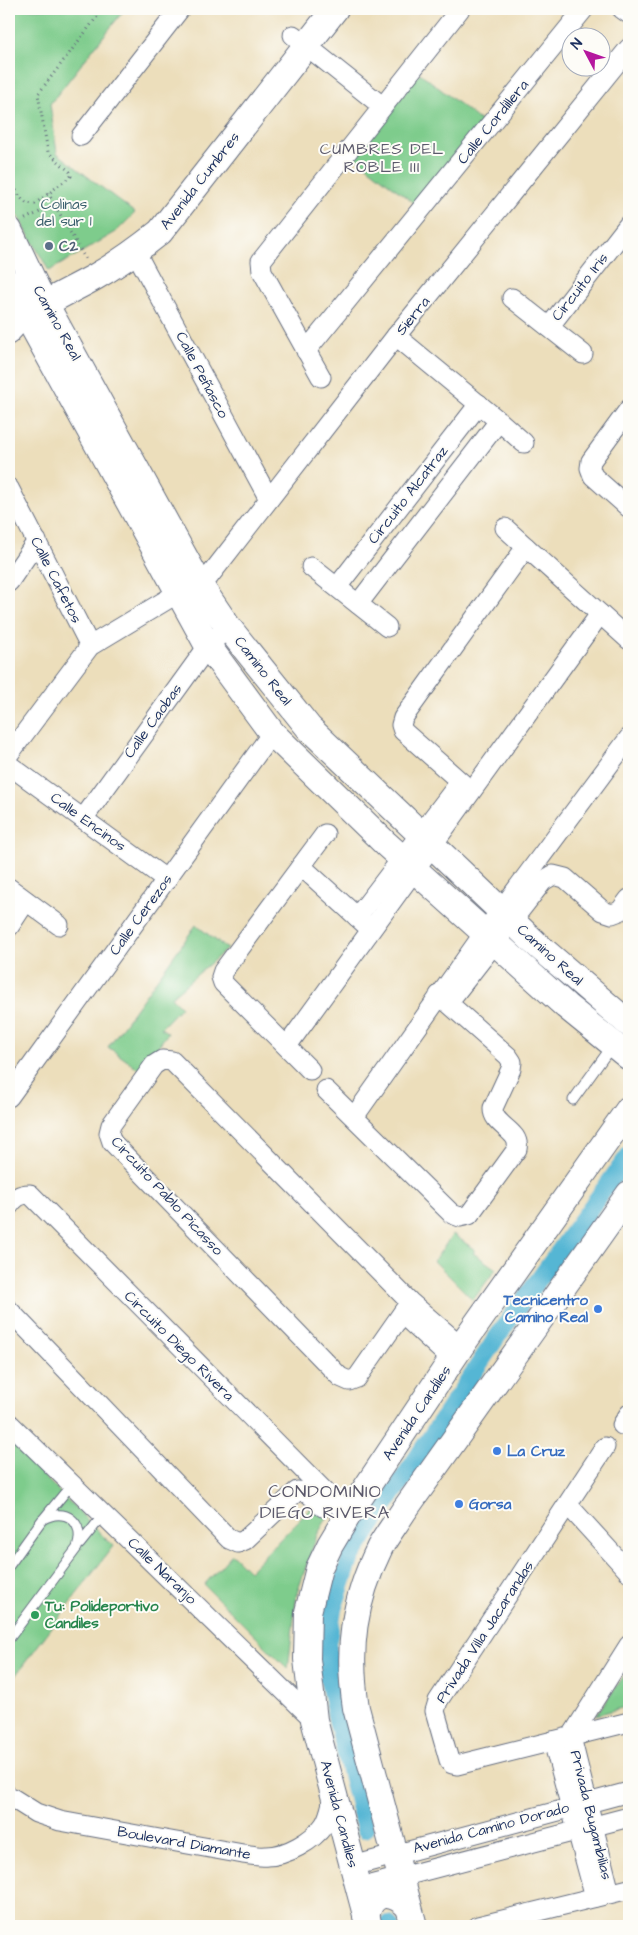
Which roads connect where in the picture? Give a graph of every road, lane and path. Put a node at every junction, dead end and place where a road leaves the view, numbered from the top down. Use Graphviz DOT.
graph roads {
  1 [pos="103,9"];
  2 [pos="180,9"];
  3 [pos="314,9"];
  4 [pos="335,9"];
  5 [pos="460,9"];
  6 [pos="584,9"];
  7 [pos="622,9"];
  8 [pos="629,14"];
  9 [pos="300,39"];
  10 [pos="628,53"];
  11 [pos="382,106"];
  12 [pos="81,136"];
  13 [pos="9,177"];
  14 [pos="48,193"];
  15 [pos="55,205"];
  16 [pos="629,224"];
  17 [pos="16,225"];
  18 [pos="135,251"];
  19 [pos="89,265"];
  20 [pos="512,298"];
  21 [pos="24,300"];
  22 [pos="549,327"];
  23 [pos="9,335"];
  24 [pos="396,336"];
  25 [pos="306,350"];
  26 [pos="583,354"];
  27 [pos="322,377"];
  28 [pos="479,404"];
  29 [pos="629,409"];
  30 [pos="499,420"];
  31 [pos="524,443"];
  32 [pos="9,488"];
  33 [pos="269,499"];
  34 [pos="629,508"];
  35 [pos="505,528"];
  36 [pos="37,541"];
  37 [pos="526,547"];
  38 [pos="311,567"];
  39 [pos="9,582"];
  40 [pos="337,587"];
  41 [pos="189,590"];
  42 [pos="358,604"];
  43 [pos="600,614"];
  44 [pos="228,627"];
  45 [pos="387,627"];
  46 [pos="629,640"];
  47 [pos="90,646"];
  48 [pos="208,646"];
  49 [pos="272,733"];
  50 [pos="629,738"];
  51 [pos="9,754"];
  52 [pos="9,765"];
  53 [pos="465,786"];
  54 [pos="83,819"];
  55 [pos="325,834"];
  56 [pos="426,840"];
  57 [pos="408,864"];
  58 [pos="301,866"];
  59 [pos="167,880"];
  60 [pos="9,888"];
  61 [pos="629,899"];
  62 [pos="26,901"];
  63 [pos="506,916"];
  64 [pos="364,923"];
  65 [pos="59,926"];
  66 [pos="9,927"];
  67 [pos="490,938"];
  68 [pos="444,998"];
  69 [pos="624,1034"];
  70 [pos="287,1046"];
  71 [pos="310,1070"];
  72 [pos="326,1090"];
  73 [pos="9,1097"];
  74 [pos="573,1100"];
  75 [pos="629,1109"];
  76 [pos="354,1117"];
  77 [pos="629,1194"];
  78 [pos="9,1206"];
  79 [pos="406,1308"];
  80 [pos="9,1310"];
  81 [pos="457,1353"];
  82 [pos="9,1423"];
  83 [pos="605,1448"];
  84 [pos="72,1484"];
  85 [pos="568,1505"];
  86 [pos="104,1514"];
  87 [pos="42,1520"];
  88 [pos="344,1521"];
  89 [pos="77,1548"];
  90 [pos="9,1566"];
  91 [pos="629,1572"];
  92 [pos="9,1639"];
  93 [pos="629,1645"];
  94 [pos="314,1720"];
  95 [pos="629,1722"];
  96 [pos="571,1737"];
  97 [pos="553,1741"];
  98 [pos="629,1792"];
  99 [pos="334,1794"];
  100 [pos="9,1796"];
  101 [pos="579,1805"];
  102 [pos="629,1817"];
  103 [pos="387,1826"];
  104 [pos="586,1829"];
  105 [pos="346,1839"];
  106 [pos="394,1866"];
  107 [pos="360,1876"];
  108 [pos="629,1889"];
  109 [pos="603,1895"];
  110 [pos="411,1916"];
  111 [pos="367,1921"];
  112 [pos="490,1925"];
  1 -- 14 [label="path"];
  2 -- 12 [label="street"];
  3 -- 9 [label="street, Avenida Cumbres"];
  4 -- 9 [label="street, Avenida Cumbres"];
  5 -- 11 [label="street"];
  6 -- 25 [label="street, Calle Cordillera"];
  7 -- 8 [label="street"];
  9 -- 11 [label="street"];
  9 -- 18 [label="street, Avenida Cumbres"];
  9 -- 19 [label="street, Avenida Cumbres"];
  10 -- 24 [label="street, Sierra"];
  11 -- 25 [label="street"];
  13 -- 14 [label="path"];
  14 -- 15 [label="path"];
  15 -- 17 [label="path"];
  15 -- 19 [label="path"];
  16 -- 22 [label="street, Circuito Iris"];
  17 -- 21 [label="street, Camino Real"];
  18 -- 21 [label="street, Avenida Cumbres"];
  18 -- 33 [label="street, Calle Peñasco"];
  19 -- 21 [label="street, Avenida Cumbres"];
  20 -- 22 [label="street, Circuito Iris"];
  21 -- 23 [label="street, Avenida Cumbres"];
  21 -- 41 [label="street, Camino Real"];
  22 -- 26 [label="street, Circuito Iris"];
  24 -- 28 [label="street"];
  24 -- 33 [label="street, Sierra"];
  25 -- 27 [label="street"];
  28 -- 30 [label="street"];
  28 -- 40 [label="street, Circuito Alcatraz"];
  29 -- 34 [label="street"];
  30 -- 31 [label="street"];
  30 -- 42 [label="street, Circuito Alcatraz"];
  32 -- 36 [label="street, Calle Cafetos"];
  33 -- 41 [label="street, Sierra"];
  35 -- 37 [label="street"];
  36 -- 39 [label="street"];
  36 -- 47 [label="street, Calle Cafetos"];
  37 -- 43 [label="street"];
  37 -- 53 [label="street"];
  38 -- 40 [label="street"];
  40 -- 42 [label="street"];
  41 -- 44 [label="street, Camino Real"];
  41 -- 47 [label="street"];
  41 -- 48 [label="street, Camino Real"];
  42 -- 45 [label="street"];
  43 -- 46 [label="street"];
  43 -- 53 [label="street"];
  44 -- 48 [label="street, Calle Caobas"];
  44 -- 56 [label="street, Camino Real"];
  47 -- 51 [label="street"];
  48 -- 49 [label="street, Camino Real"];
  48 -- 54 [label="street, Calle Caobas"];
  49 -- 57 [label="street, Camino Real"];
  49 -- 59 [label="street, Calle Cerezos"];
  50 -- 63 [label="street"];
  52 -- 54 [label="street, Calle Encinos"];
  53 -- 56 [label="street"];
  54 -- 59 [label="street, Calle Encinos"];
  55 -- 58 [label="street"];
  56 -- 57 [label="street"];
  56 -- 63 [label="street, Camino Real"];
  57 -- 64 [label="street"];
  57 -- 67 [label="street, Camino Real"];
  58 -- 64 [label="street"];
  58 -- 70 [label="street"];
  59 -- 73 [label="street, Calle Cerezos"];
  60 -- 62 [label="street"];
  61 -- 63 [label="street"];
  62 -- 65 [label="street"];
  62 -- 66 [label="street"];
  63 -- 67 [label="street"];
  63 -- 69 [label="street, Camino Real"];
  64 -- 70 [label="street"];
  67 -- 68 [label="street"];
  67 -- 69 [label="street, Camino Real"];
  68 -- 76 [label="street"];
  68 -- 76 [label="street"];
  69 -- 74 [label="lane"];
  70 -- 71 [label="street"];
  72 -- 76 [label="street"];
  75 -- 81 [label="street, Avenida Candiles"];
  77 -- 103 [label="street"];
  78 -- 88 [label="street, Circuito Diego Rivera"];
  79 -- 79 [label="street, Circuito Pablo Picasso"];
  79 -- 81 [label="street, Circuito Pablo Picasso"];
  80 -- 88 [label="street"];
  81 -- 88 [label="street, Avenida Candiles"];
  82 -- 84 [label="street, Calle Naranjo"];
  83 -- 85 [label="street, Privada Villa Jacarandas"];
  84 -- 86 [label="street, Calle Naranjo"];
  84 -- 87 [label="lane"];
  85 -- 91 [label="street"];
  85 -- 97 [label="street, Privada Villa Jacarandas"];
  86 -- 89 [label="lane"];
  86 -- 94 [label="street, Calle Naranjo"];
  87 -- 89 [label="lane"];
  87 -- 90 [label="lane"];
  88 -- 94 [label="street, Avenida Candiles"];
  89 -- 92 [label="lane"];
  93 -- 96 [label="street"];
  94 -- 99 [label="street, Avenida Candiles"];
  95 -- 96 [label="street, Privada Villa Jacarandas"];
  96 -- 97 [label="street, Privada Villa Jacarandas"];
  96 -- 101 [label="street, Privada Bugambilias"];
  97 -- 101 [label="street, Privada Bugambilias"];
  98 -- 101 [label="street, Avenida Camino Dorado"];
  99 -- 100 [label="street, Boulevard Diamante"];
  99 -- 105 [label="street, Avenida Candiles"];
  101 -- 104 [label="street, Privada Bugambilias"];
  101 -- 106 [label="street, Avenida Camino Dorado"];
  102 -- 104 [label="street, Avenida Camino Dorado"];
  103 -- 105 [label="street"];
  103 -- 106 [label="street"];
  104 -- 106 [label="street, Avenida Camino Dorado"];
  104 -- 109 [label="street, Privada Bugambilias"];
  105 -- 107 [label="street, Avenida Candiles"];
  106 -- 107 [label="street, Avenida Camino Dorado"];
  106 -- 110 [label="street"];
  107 -- 111 [label="street, Avenida Candiles"];
  108 -- 109 [label="street, Privada Bugambilias"];
  109 -- 112 [label="street, Privada Bugambilias"];
  110 -- 111 [label="street"];
}
